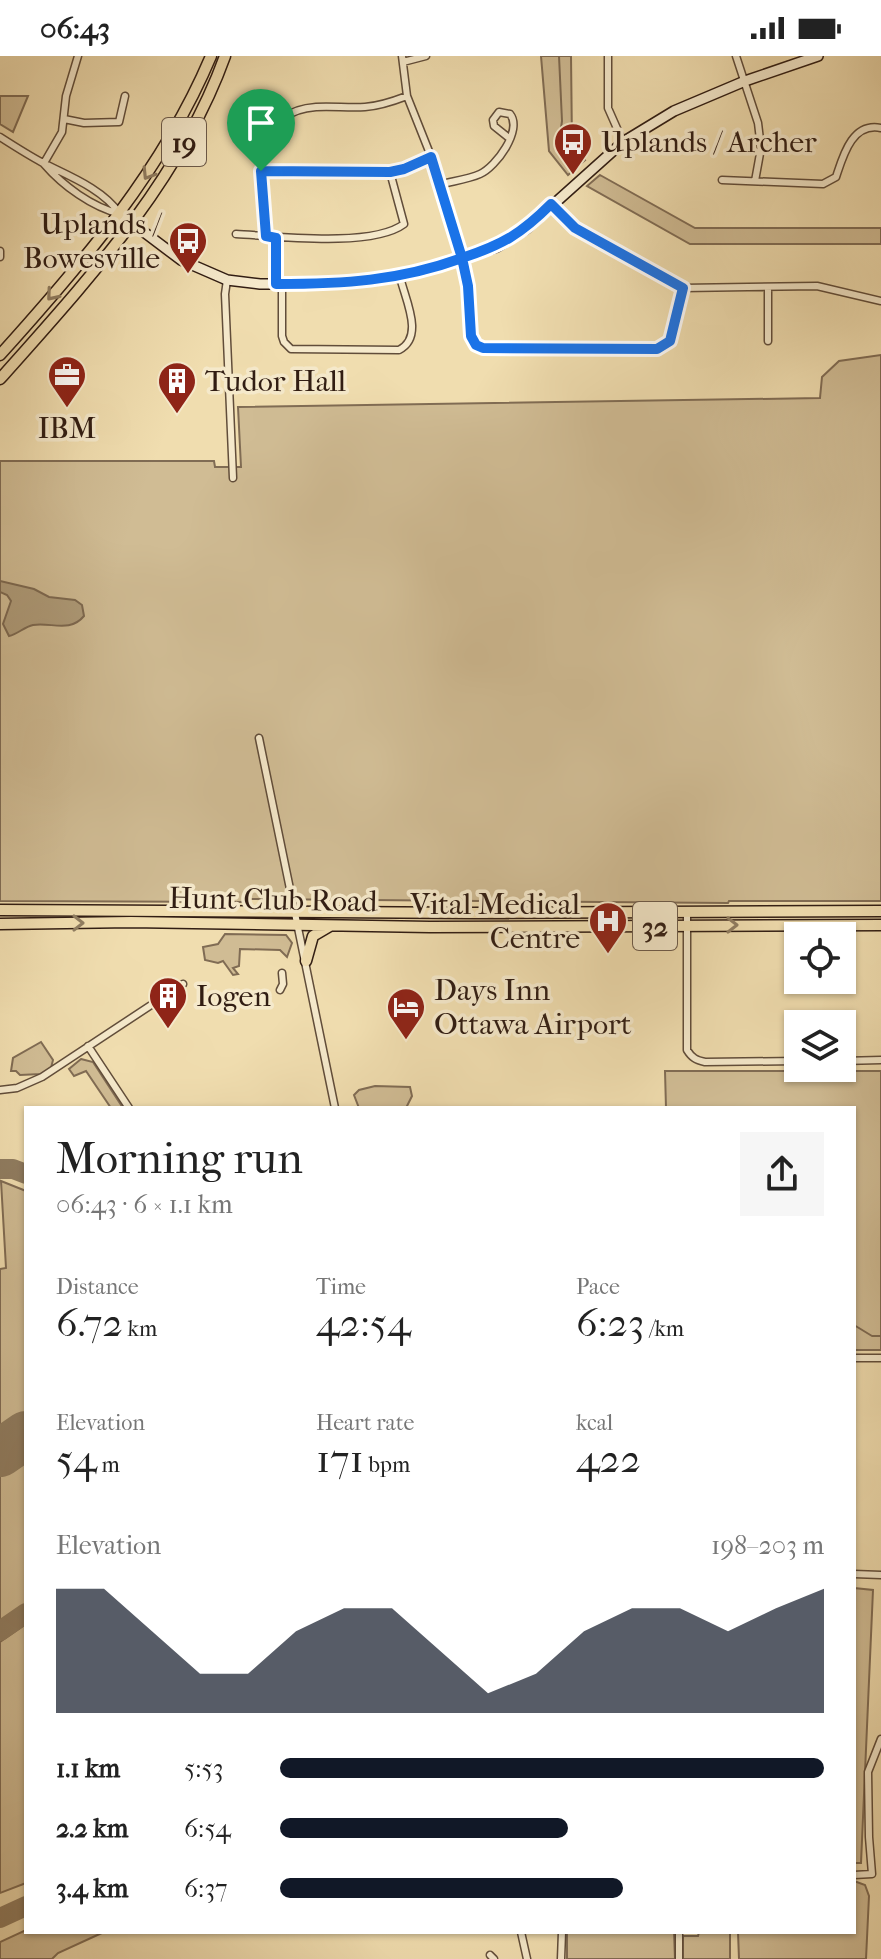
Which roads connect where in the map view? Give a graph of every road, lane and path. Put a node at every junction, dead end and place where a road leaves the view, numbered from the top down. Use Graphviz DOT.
graph roads {
  1 [pos="78,56"];
  2 [pos="211,56"];
  3 [pos="225,56"];
  4 [pos="426,56"];
  5 [pos="608,56"];
  6 [pos="736,56"];
  7 [pos="818,56"];
  8 [pos="402,59"];
  9 [pos="745,81"];
  10 [pos="125,96"];
  11 [pos="407,96"];
  12 [pos="64,119"];
  13 [pos="881,128"];
  14 [pos="0,137"];
  15 [pos="509,138"];
  16 [pos="623,142"];
  17 [pos="431,157"];
  18 [pos="44,163"];
  19 [pos="261,171"];
  20 [pos="390,172"];
  21 [pos="722,180"];
  22 [pos="755,181"];
  23 [pos="442,184"];
  24 [pos="551,204"];
  25 [pos="120,214"];
  26 [pos="133,223"];
  27 [pos="236,234"];
  28 [pos="266,236"];
  29 [pos="276,238"];
  30 [pos="462,258"];
  31 [pos="400,277"];
  32 [pos="227,280"];
  33 [pos="279,284"];
  34 [pos="768,287"];
  35 [pos="683,288"];
  36 [pos="881,301"];
  37 [pos="768,341"];
  38 [pos="0,355"];
  39 [pos="0,379"];
  40 [pos="233,478"];
  41 [pos="259,738"];
  42 [pos="0,910"];
  43 [pos="881,911"];
  44 [pos="296,912"];
  45 [pos="687,912"];
  46 [pos="0,924"];
  47 [pos="298,924"];
  48 [pos="330,925"];
  49 [pos="881,925"];
  50 [pos="687,926"];
  51 [pos="306,961"];
  52 [pos="284,977"];
  53 [pos="183,984"];
  54 [pos="280,990"];
  55 [pos="88,1046"];
  56 [pos="881,1060"];
  57 [pos="784,1061"];
  58 [pos="856,1061"];
  59 [pos="0,1090"];
  60 [pos="128,1106"];
  61 [pos="335,1106"];
  62 [pos="856,1358"];
  63 [pos="881,1358"];
  64 [pos="856,1574"];
  65 [pos="881,1575"];
  66 [pos="881,1739"];
  67 [pos="856,1875"];
  68 [pos="521,1934"];
  69 [pos="562,1934"];
  70 [pos="679,1934"];
  71 [pos="527,1959"];
  72 [pos="561,1959"];
  73 [pos="679,1959"];
  1 -- 12 [label="street"];
  2 -- 25 [label="main road, 19, one-way"];
  3 -- 26 [label="main road, 19"];
  4 -- 8 [label="street"];
  5 -- 16 [label="street"];
  6 -- 9 [label="street"];
  7 -- 9 [label="street"];
  8 -- 11 [label="street"];
  9 -- 16 [label="street"];
  9 -- 22 [label="street"];
  10 -- 12 [label="street"];
  11 -- 17 [label="street"];
  11 -- 19 [label="street"];
  12 -- 18 [label="street"];
  13 -- 22 [label="street"];
  14 -- 18 [label="street"];
  15 -- 23 [label="street"];
  16 -- 24 [label="street"];
  17 -- 20 [label="street"];
  17 -- 23 [label="street"];
  18 -- 25 [label="street"];
  19 -- 20 [label="street"];
  19 -- 28 [label="street"];
  20 -- 29 [label="street"];
  21 -- 22 [label="street"];
  23 -- 30 [label="street"];
  24 -- 30 [label="street"];
  24 -- 35 [label="street"];
  25 -- 26 [label="street"];
  25 -- 38 [label="main road, 19, one-way"];
  26 -- 32 [label="street"];
  26 -- 39 [label="main road, 19"];
  27 -- 28 [label="street"];
  28 -- 29 [label="street"];
  29 -- 33 [label="street"];
  30 -- 31 [label="street"];
  30 -- 35 [label="street"];
  31 -- 33 [label="street"];
  31 -- 33 [label="street"];
  32 -- 33 [label="street"];
  32 -- 40 [label="street"];
  34 -- 35 [label="street"];
  34 -- 36 [label="street"];
  34 -- 37 [label="street"];
  41 -- 44 [label="street"];
  42 -- 44 [label="main road, Hunt Club Road / 32"];
  43 -- 45 [label="main road, Hunt Club Road / 32"];
  44 -- 45 [label="main road, Hunt Club Road / 32"];
  44 -- 47 [label="street"];
  45 -- 50 [label="street"];
  46 -- 47 [label="main road, Hunt Club Road / 32, one-way"];
  47 -- 48 [label="main road, Hunt Club Road / 32"];
  47 -- 51 [label="street"];
  48 -- 50 [label="main road, Hunt Club Road / 32"];
  48 -- 51 [label="main road"];
  50 -- 49 [label="main road, Hunt Club Road / 32, one-way"];
  50 -- 57 [label="street"];
  51 -- 61 [label="street"];
  52 -- 54 [label="street"];
  53 -- 55 [label="street"];
  55 -- 59 [label="street"];
  55 -- 60 [label="street"];
  56 -- 58 [label="street"];
  62 -- 63 [label="street"];
  64 -- 65 [label="street"];
  66 -- 67 [label="street"];
  68 -- 71 [label="street"];
  69 -- 72 [label="street"];
  70 -- 73 [label="street"];
}
